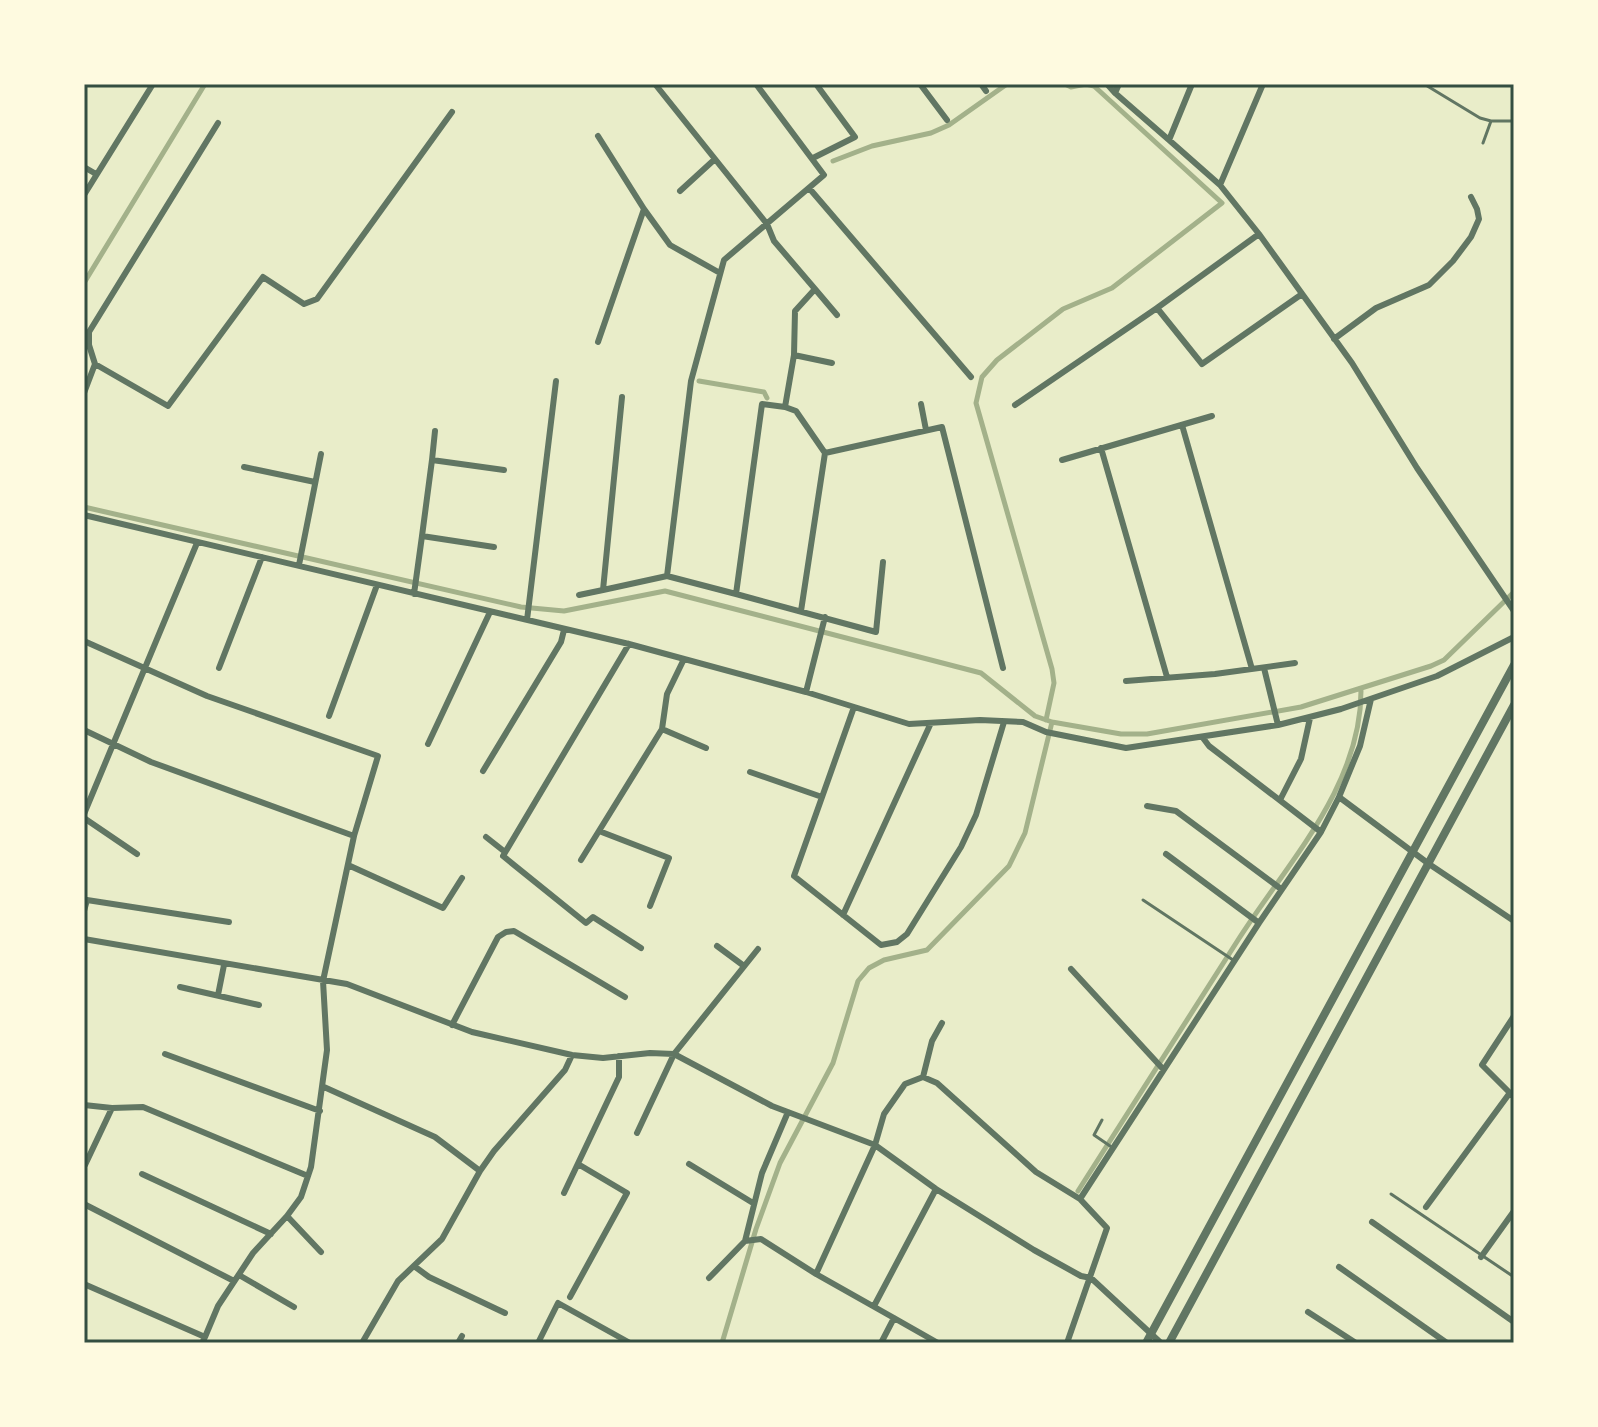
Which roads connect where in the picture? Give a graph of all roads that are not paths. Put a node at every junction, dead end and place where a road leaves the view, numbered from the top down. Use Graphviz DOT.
graph roads {
  1 [pos="153,84"];
  2 [pos="655,84"];
  3 [pos="756,84"];
  4 [pos="816,84"];
  5 [pos="920,84"];
  6 [pos="981,84"];
  7 [pos="1107,84"];
  8 [pos="1119,84"];
  9 [pos="1192,84"];
  10 [pos="1263,84"];
  11 [pos="1424,84"];
  12 [pos="986,91"];
  13 [pos="1115,93"];
  14 [pos="452,112"];
  15 [pos="947,120"];
  16 [pos="1491,121"];
  17 [pos="1514,121"];
  18 [pos="218,123"];
  19 [pos="598,136"];
  20 [pos="1169,140"];
  21 [pos="1483,143"];
  22 [pos="813,158"];
  23 [pos="715,159"];
  24 [pos="84,167"];
  25 [pos="96,174"];
  26 [pos="1220,185"];
  27 [pos="809,188"];
  28 [pos="680,191"];
  29 [pos="84,195"];
  30 [pos="1471,197"];
  31 [pos="644,209"];
  32 [pos="767,224"];
  33 [pos="1259,234"];
  34 [pos="720,273"];
  35 [pos="815,289"];
  36 [pos="1302,294"];
  37 [pos="1157,308"];
  38 [pos="837,315"];
  39 [pos="1334,339"];
  40 [pos="598,342"];
  41 [pos="794,355"];
  42 [pos="832,363"];
  43 [pos="95,364"];
  44 [pos="971,377"];
  45 [pos="556,381"];
  46 [pos="84,393"];
  47 [pos="622,397"];
  48 [pos="921,404"];
  49 [pos="1015,405"];
  50 [pos="785,407"];
  51 [pos="1212,416"];
  52 [pos="1182,425"];
  53 [pos="926,430"];
  54 [pos="435,431"];
  55 [pos="1101,448"];
  56 [pos="825,453"];
  57 [pos="321,454"];
  58 [pos="432,460"];
  59 [pos="1062,460"];
  60 [pos="244,467"];
  61 [pos="504,470"];
  62 [pos="315,482"];
  63 [pos="84,515"];
  64 [pos="422,536"];
  65 [pos="197,543"];
  66 [pos="494,547"];
  67 [pos="262,557"];
  68 [pos="883,562"];
  69 [pos="299,565"];
  70 [pos="667,576"];
  71 [pos="377,585"];
  72 [pos="603,590"];
  73 [pos="414,594"];
  74 [pos="736,594"];
  75 [pos="579,595"];
  76 [pos="1511,608"];
  77 [pos="801,611"];
  78 [pos="490,612"];
  79 [pos="825,617"];
  80 [pos="527,620"];
  81 [pos="564,630"];
  82 [pos="1514,637"];
  83 [pos="84,641"];
  84 [pos="629,644"];
  85 [pos="684,659"];
  86 [pos="1295,663"];
  87 [pos="1514,665"];
  88 [pos="219,668"];
  89 [pos="1003,668"];
  90 [pos="1264,668"];
  91 [pos="1252,669"];
  92 [pos="146,670"];
  93 [pos="1167,677"];
  94 [pos="1126,681"];
  95 [pos="806,692"];
  96 [pos="1369,700"];
  97 [pos="1514,705"];
  98 [pos="854,707"];
  99 [pos="329,716"];
  100 [pos="1310,718"];
  101 [pos="1004,722"];
  102 [pos="930,725"];
  103 [pos="1278,725"];
  104 [pos="662,729"];
  105 [pos="84,730"];
  106 [pos="1203,738"];
  107 [pos="114,744"];
  108 [pos="428,744"];
  109 [pos="706,748"];
  110 [pos="483,771"];
  111 [pos="750,772"];
  112 [pos="822,797"];
  113 [pos="1339,797"];
  114 [pos="1280,800"];
  115 [pos="1147,806"];
  116 [pos="84,816"];
  117 [pos="1317,829"];
  118 [pos="599,831"];
  119 [pos="354,836"];
  120 [pos="486,837"];
  121 [pos="1413,851"];
  122 [pos="505,852"];
  123 [pos="137,854"];
  124 [pos="1166,854"];
  125 [pos="581,860"];
  126 [pos="1429,864"];
  127 [pos="348,865"];
  128 [pos="462,878"];
  129 [pos="1277,886"];
  130 [pos="1143,900"];
  131 [pos="650,906"];
  132 [pos="84,911"];
  133 [pos="843,915"];
  134 [pos="1254,920"];
  135 [pos="1514,921"];
  136 [pos="229,922"];
  137 [pos="84,939"];
  138 [pos="717,946"];
  139 [pos="641,948"];
  140 [pos="758,949"];
  141 [pos="1232,959"];
  142 [pos="224,965"];
  143 [pos="744,966"];
  144 [pos="1071,969"];
  145 [pos="323,981"];
  146 [pos="180,987"];
  147 [pos="218,995"];
  148 [pos="625,997"];
  149 [pos="259,1005"];
  150 [pos="1514,1016"];
  151 [pos="942,1023"];
  152 [pos="452,1025"];
  153 [pos="165,1054"];
  154 [pos="674,1054"];
  155 [pos="572,1055"];
  156 [pos="619,1056"];
  157 [pos="1159,1065"];
  158 [pos="923,1077"];
  159 [pos="324,1087"];
  160 [pos="1511,1095"];
  161 [pos="84,1105"];
  162 [pos="112,1108"];
  163 [pos="320,1111"];
  164 [pos="788,1112"];
  165 [pos="1102,1120"];
  166 [pos="637,1133"];
  167 [pos="875,1145"];
  168 [pos="1111,1147"];
  169 [pos="578,1164"];
  170 [pos="689,1164"];
  171 [pos="85,1165"];
  172 [pos="480,1171"];
  173 [pos="142,1174"];
  174 [pos="308,1176"];
  175 [pos="936,1189"];
  176 [pos="564,1193"];
  177 [pos="1391,1194"];
  178 [pos="1080,1199"];
  179 [pos="753,1203"];
  180 [pos="84,1204"];
  181 [pos="1426,1207"];
  182 [pos="1514,1211"];
  183 [pos="287,1216"];
  184 [pos="1372,1222"];
  185 [pos="271,1234"];
  186 [pos="749,1241"];
  187 [pos="321,1252"];
  188 [pos="1481,1257"];
  189 [pos="414,1266"];
  190 [pos="1339,1267"];
  191 [pos="816,1274"];
  192 [pos="1514,1277"];
  193 [pos="236,1278"];
  194 [pos="709,1278"];
  195 [pos="1091,1278"];
  196 [pos="84,1284"];
  197 [pos="570,1297"];
  198 [pos="874,1306"];
  199 [pos="294,1307"];
  200 [pos="1308,1312"];
  201 [pos="505,1313"];
  202 [pos="894,1318"];
  203 [pos="1514,1322"];
  204 [pos="1152,1333"];
  205 [pos="203,1340"];
  206 [pos="362,1343"];
  207 [pos="538,1343"];
  208 [pos="630,1343"];
  209 [pos="881,1343"];
  210 [pos="938,1343"];
  211 [pos="1067,1343"];
  212 [pos="1146,1343"];
  213 [pos="1161,1343"];
  214 [pos="1169,1343"];
  215 [pos="1356,1343"];
  216 [pos="1447,1343"];
  1 -- 25 [label="street"];
  2 -- 23 [label="street"];
  3 -- 22 [label="street"];
  4 -- 22 [label="street"];
  5 -- 15 [label="street"];
  6 -- 12 [label="street"];
  7 -- 13 [label="street"];
  8 -- 13 [label="street"];
  9 -- 20 [label="street"];
  10 -- 26 [label="street"];
  11 -- 16 [label="lane"];
  13 -- 20 [label="street"];
  14 -- 43 [label="street"];
  16 -- 17 [label="lane"];
  16 -- 21 [label="lane"];
  18 -- 43 [label="street"];
  19 -- 31 [label="street"];
  20 -- 26 [label="street"];
  22 -- 27 [label="street"];
  23 -- 28 [label="street"];
  23 -- 32 [label="street"];
  24 -- 25 [label="street"];
  25 -- 29 [label="street"];
  26 -- 33 [label="street"];
  27 -- 32 [label="street"];
  27 -- 44 [label="street"];
  30 -- 39 [label="street"];
  31 -- 34 [label="street"];
  31 -- 40 [label="street"];
  32 -- 34 [label="street"];
  32 -- 35 [label="street"];
  33 -- 36 [label="street"];
  33 -- 37 [label="street"];
  34 -- 70 [label="street"];
  35 -- 38 [label="street"];
  35 -- 41 [label="street"];
  36 -- 37 [label="street"];
  36 -- 39 [label="street"];
  37 -- 49 [label="street"];
  39 -- 76 [label="street"];
  41 -- 42 [label="street"];
  41 -- 50 [label="street"];
  43 -- 46 [label="street"];
  45 -- 80 [label="street"];
  47 -- 72 [label="street"];
  48 -- 53 [label="street"];
  50 -- 56 [label="street"];
  50 -- 74 [label="street"];
  51 -- 52 [label="street"];
  52 -- 55 [label="street"];
  52 -- 91 [label="street"];
  53 -- 56 [label="street"];
  53 -- 89 [label="street"];
  54 -- 58 [label="street"];
  55 -- 59 [label="street"];
  55 -- 93 [label="street"];
  56 -- 77 [label="street"];
  57 -- 62 [label="street"];
  58 -- 61 [label="street"];
  58 -- 64 [label="street"];
  60 -- 62 [label="street"];
  62 -- 69 [label="street"];
  63 -- 65 [label="street"];
  64 -- 66 [label="street"];
  64 -- 73 [label="street"];
  65 -- 67 [label="street"];
  65 -- 92 [label="street"];
  67 -- 69 [label="street"];
  67 -- 88 [label="street"];
  68 -- 79 [label="street"];
  69 -- 71 [label="street"];
  70 -- 72 [label="street"];
  70 -- 74 [label="street"];
  71 -- 73 [label="street"];
  71 -- 99 [label="street"];
  72 -- 75 [label="street"];
  73 -- 78 [label="street"];
  74 -- 77 [label="street"];
  77 -- 79 [label="street"];
  78 -- 80 [label="street"];
  78 -- 108 [label="street"];
  79 -- 95 [label="street"];
  80 -- 81 [label="street"];
  81 -- 84 [label="street"];
  81 -- 110 [label="street"];
  82 -- 96 [label="street"];
  83 -- 92 [label="street"];
  84 -- 85 [label="street"];
  84 -- 122 [label="street"];
  85 -- 95 [label="street"];
  85 -- 104 [label="street"];
  86 -- 90 [label="street"];
  87 -- 121 [label="street"];
  90 -- 91 [label="street"];
  90 -- 103 [label="street"];
  91 -- 93 [label="street"];
  92 -- 107 [label="street"];
  92 -- 119 [label="street"];
  93 -- 94 [label="street"];
  95 -- 98 [label="street"];
  96 -- 100 [label="street"];
  96 -- 113 [label="street"];
  97 -- 126 [label="street"];
  98 -- 102 [label="street"];
  98 -- 112 [label="street"];
  100 -- 103 [label="street"];
  100 -- 114 [label="street"];
  101 -- 102 [label="street"];
  101 -- 106 [label="street"];
  101 -- 133 [label="street"];
  102 -- 133 [label="street"];
  103 -- 106 [label="street"];
  104 -- 109 [label="street"];
  104 -- 118 [label="street"];
  105 -- 107 [label="street"];
  106 -- 114 [label="street"];
  107 -- 116 [label="street"];
  107 -- 119 [label="street"];
  111 -- 112 [label="street"];
  112 -- 133 [label="street"];
  113 -- 117 [label="street"];
  113 -- 121 [label="street"];
  114 -- 117 [label="street"];
  115 -- 129 [label="street"];
  116 -- 123 [label="street"];
  117 -- 129 [label="street"];
  118 -- 125 [label="street"];
  118 -- 131 [label="street"];
  119 -- 127 [label="street"];
  120 -- 122 [label="street"];
  121 -- 126 [label="street"];
  121 -- 204 [label="street"];
  122 -- 139 [label="street"];
  124 -- 134 [label="street"];
  126 -- 135 [label="street"];
  126 -- 214 [label="street"];
  127 -- 128 [label="street"];
  127 -- 145 [label="street"];
  129 -- 134 [label="street"];
  130 -- 141 [label="lane"];
  132 -- 136 [label="street"];
  134 -- 141 [label="street"];
  137 -- 142 [label="street"];
  138 -- 143 [label="street"];
  140 -- 143 [label="street"];
  141 -- 157 [label="street"];
  142 -- 145 [label="street"];
  142 -- 147 [label="street"];
  143 -- 154 [label="street"];
  144 -- 157 [label="street"];
  145 -- 152 [label="street"];
  145 -- 159 [label="street"];
  146 -- 147 [label="street"];
  147 -- 149 [label="street"];
  148 -- 152 [label="street"];
  150 -- 160 [label="street"];
  151 -- 158 [label="street"];
  152 -- 155 [label="street"];
  153 -- 163 [label="street"];
  154 -- 156 [label="street"];
  154 -- 164 [label="street"];
  154 -- 166 [label="street"];
  155 -- 156 [label="street"];
  155 -- 172 [label="street"];
  156 -- 169 [label="street"];
  157 -- 168 [label="street"];
  158 -- 167 [label="street"];
  158 -- 178 [label="street"];
  159 -- 163 [label="street"];
  159 -- 172 [label="street"];
  160 -- 181 [label="street"];
  161 -- 162 [label="street"];
  162 -- 171 [label="street"];
  162 -- 174 [label="street"];
  163 -- 174 [label="street"];
  164 -- 167 [label="street"];
  164 -- 179 [label="street"];
  165 -- 168 [label="lane"];
  167 -- 175 [label="street"];
  167 -- 191 [label="street"];
  168 -- 178 [label="street"];
  169 -- 176 [label="street"];
  169 -- 197 [label="street"];
  170 -- 179 [label="street"];
  172 -- 189 [label="street"];
  173 -- 185 [label="street"];
  174 -- 183 [label="street"];
  175 -- 195 [label="street"];
  175 -- 198 [label="street"];
  177 -- 188 [label="lane"];
  178 -- 195 [label="street"];
  179 -- 186 [label="street"];
  180 -- 193 [label="street"];
  182 -- 188 [label="street"];
  183 -- 185 [label="street"];
  183 -- 187 [label="street"];
  184 -- 203 [label="street"];
  185 -- 193 [label="street"];
  186 -- 191 [label="street"];
  186 -- 194 [label="street"];
  188 -- 192 [label="lane"];
  189 -- 201 [label="street"];
  189 -- 206 [label="street"];
  190 -- 216 [label="street"];
  191 -- 198 [label="street"];
  193 -- 199 [label="street"];
  193 -- 205 [label="street"];
  195 -- 204 [label="street"];
  195 -- 211 [label="street"];
  196 -- 205 [label="street"];
  198 -- 202 [label="street"];
  200 -- 215 [label="street"];
  202 -- 209 [label="street"];
  202 -- 210 [label="street"];
  204 -- 212 [label="street"];
  204 -- 213 [label="street"];
  207 -- 208 [label="street"];
}
